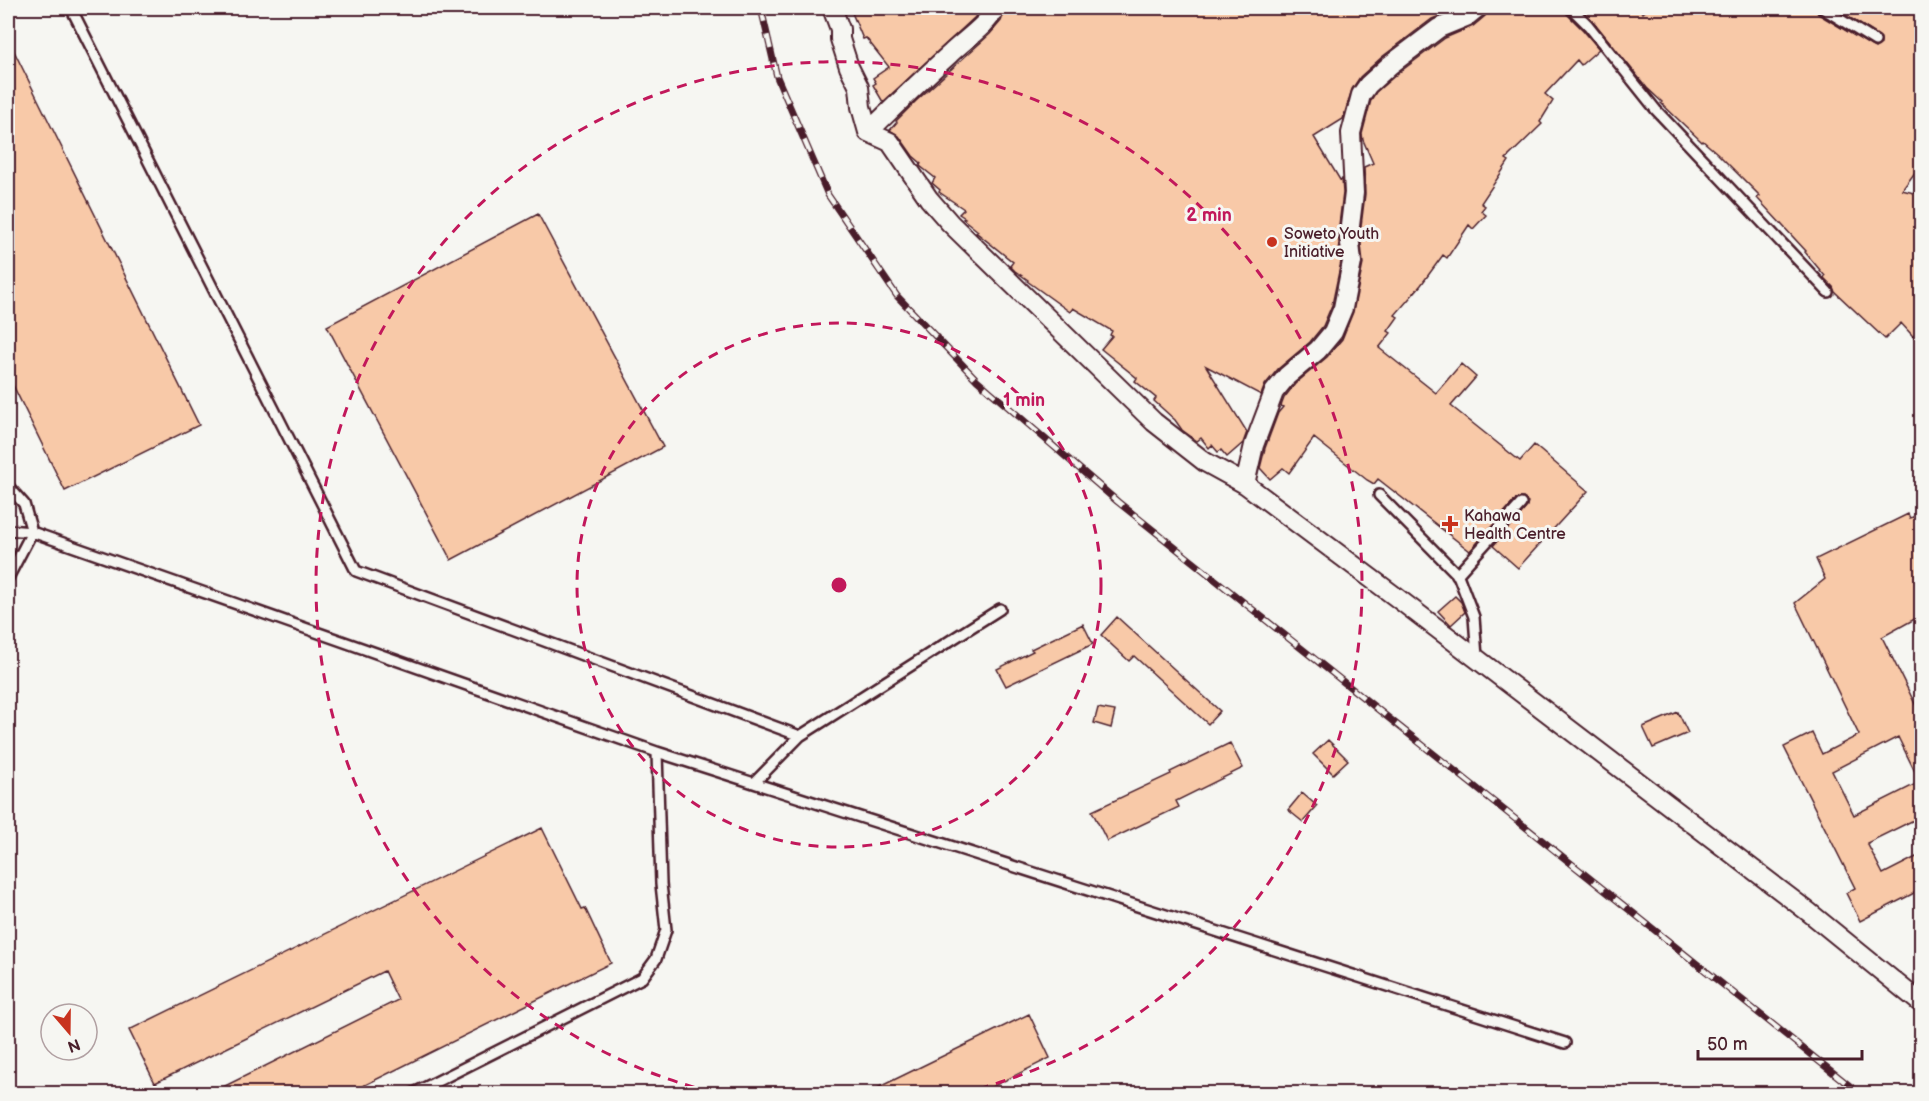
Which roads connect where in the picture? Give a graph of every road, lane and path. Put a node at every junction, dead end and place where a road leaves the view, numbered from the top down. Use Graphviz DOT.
graph roads {
  1 [pos="71,8"];
  2 [pos="832,8"];
  3 [pos="995,8"];
  4 [pos="1477,8"];
  5 [pos="1571,8"];
  6 [pos="1822,8"];
  7 [pos="1875,41"];
  8 [pos="868,132"];
  9 [pos="1828,292"];
  10 [pos="1245,484"];
  11 [pos="8,486"];
  12 [pos="1379,495"];
  13 [pos="1521,504"];
  14 [pos="8,530"];
  15 [pos="32,532"];
  16 [pos="1457,574"];
  17 [pos="8,578"];
  18 [pos="1000,609"];
  19 [pos="1477,659"];
  20 [pos="800,736"];
  21 [pos="657,752"];
  22 [pos="754,783"];
  23 [pos="1922,1004"];
  24 [pos="1565,1044"];
  25 [pos="412,1094"];
  1 -- 20 [label="lane"];
  2 -- 8 [label="street"];
  3 -- 8 [label="street"];
  4 -- 10 [label="street"];
  5 -- 9 [label="lane"];
  6 -- 7 [label="lane"];
  8 -- 10 [label="street"];
  10 -- 19 [label="street"];
  11 -- 15 [label="lane"];
  12 -- 16 [label="lane"];
  13 -- 16 [label="lane"];
  14 -- 15 [label="lane"];
  15 -- 17 [label="lane"];
  15 -- 21 [label="lane"];
  16 -- 19 [label="lane"];
  18 -- 20 [label="lane"];
  19 -- 23 [label="street"];
  20 -- 22 [label="lane"];
  21 -- 22 [label="lane"];
  21 -- 25 [label="lane"];
  22 -- 24 [label="lane"];
}
